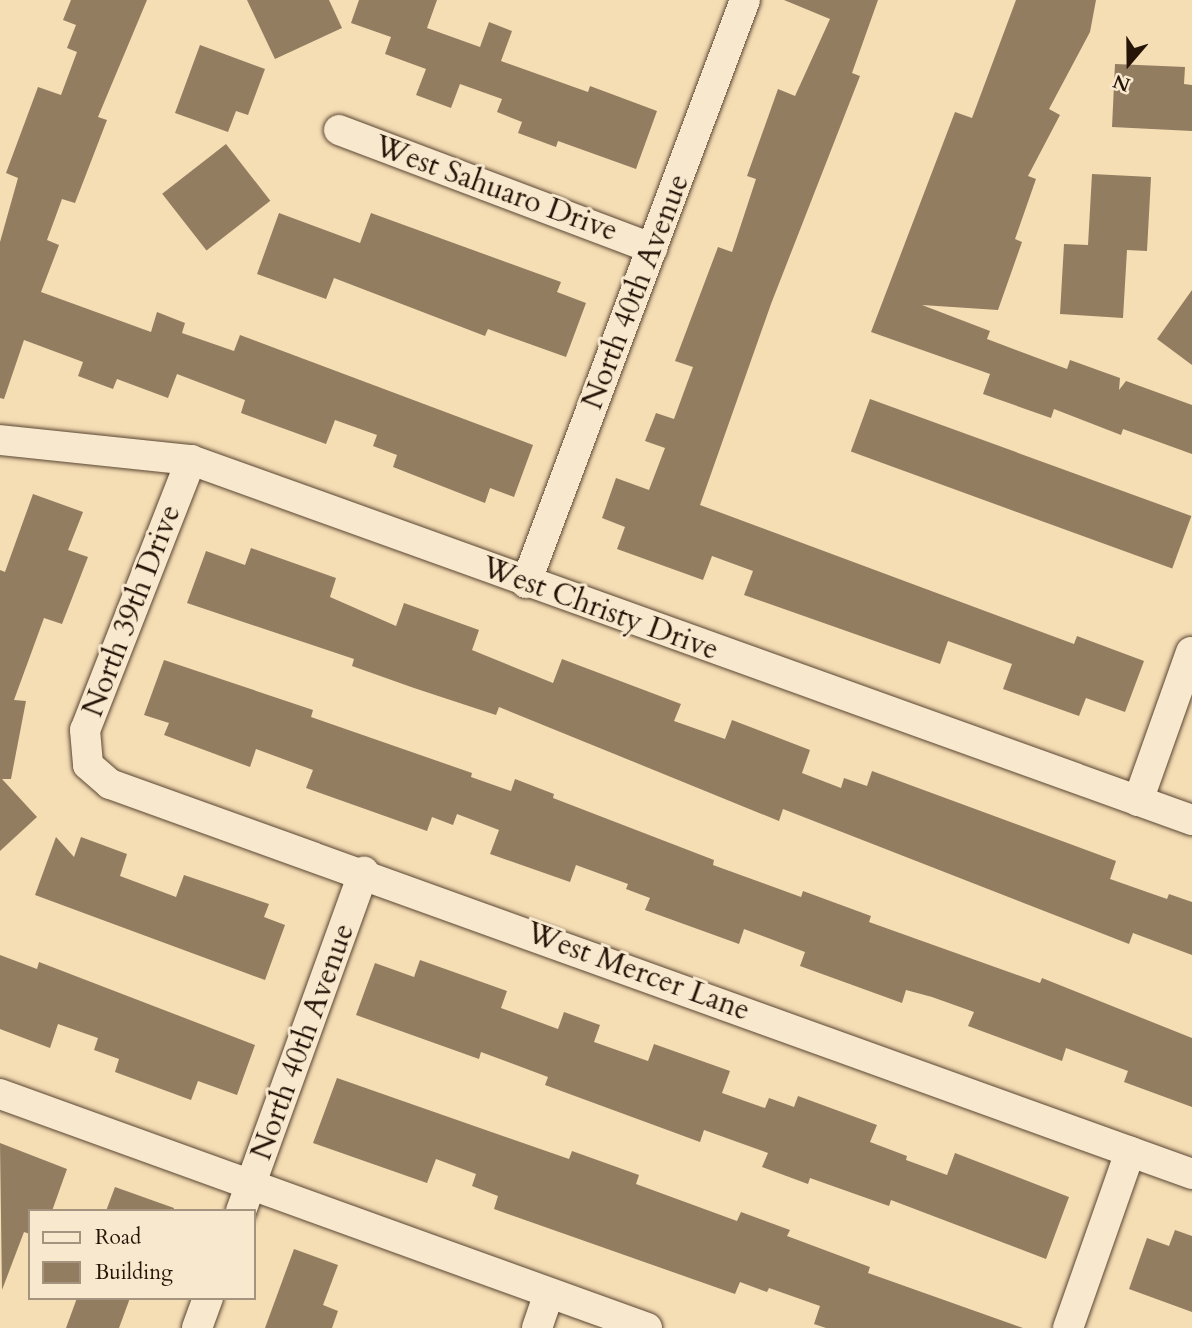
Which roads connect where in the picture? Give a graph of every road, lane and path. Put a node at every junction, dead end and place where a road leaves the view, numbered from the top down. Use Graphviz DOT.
graph roads {
  1 [pos="745,0"];
  2 [pos="339,130"];
  3 [pos="652,248"];
  4 [pos="0,440"];
  5 [pos="191,460"];
  6 [pos="526,583"];
  7 [pos="1191,652"];
  8 [pos="89,765"];
  9 [pos="1138,801"];
  10 [pos="1192,820"];
  11 [pos="364,872"];
  12 [pos="0,1094"];
  13 [pos="1130,1152"];
  14 [pos="1192,1174"];
  15 [pos="246,1198"];
  16 [pos="549,1294"];
  17 [pos="207,1300"];
  18 [pos="197,1328"];
  19 [pos="537,1328"];
  20 [pos="647,1328"];
  21 [pos="1068,1328"];
  1 -- 3 [label="street, North 40th Avenue"];
  2 -- 3 [label="street, West Sahuaro Drive"];
  3 -- 6 [label="street, North 40th Avenue"];
  4 -- 5 [label="street, West Christy Drive"];
  5 -- 6 [label="street, West Christy Drive"];
  5 -- 8 [label="street, North 39th Drive"];
  6 -- 9 [label="street, West Christy Drive"];
  7 -- 9 [label="street"];
  8 -- 11 [label="street, West Mercer Lane"];
  9 -- 10 [label="street, West Christy Drive"];
  11 -- 13 [label="street, West Mercer Lane"];
  11 -- 15 [label="street, North 40th Avenue"];
  12 -- 15 [label="street"];
  13 -- 14 [label="street, West Mercer Lane"];
  13 -- 21 [label="street"];
  15 -- 16 [label="street"];
  16 -- 19 [label="street"];
  16 -- 20 [label="street"];
  17 -- 18 [label="street"];
}
